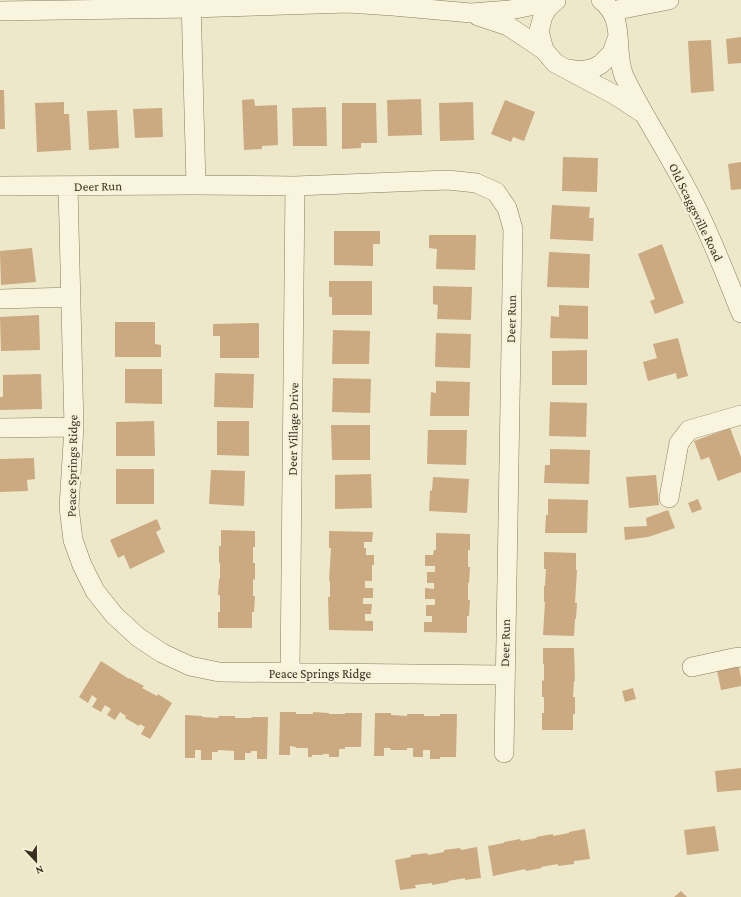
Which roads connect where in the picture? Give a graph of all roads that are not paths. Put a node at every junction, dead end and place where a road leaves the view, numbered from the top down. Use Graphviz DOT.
graph roads {
  1 [pos="556,0"];
  2 [pos="669,0"];
  3 [pos="191,4"];
  4 [pos="606,6"];
  5 [pos="0,11"];
  6 [pos="471,13"];
  7 [pos="618,36"];
  8 [pos="544,50"];
  9 [pos="567,69"];
  10 [pos="643,114"];
  11 [pos="196,185"];
  12 [pos="0,186"];
  13 [pos="68,186"];
  14 [pos="296,186"];
  15 [pos="71,297"];
  16 [pos="0,299"];
  17 [pos="741,313"];
  18 [pos="741,415"];
  19 [pos="74,427"];
  20 [pos="0,428"];
  21 [pos="669,498"];
  22 [pos="741,657"];
  23 [pos="692,667"];
  24 [pos="290,673"];
  25 [pos="504,675"];
  26 [pos="504,753"];
  1 -- 6 [label="street"];
  1 -- 8 [label="street"];
  2 -- 4 [label="street"];
  3 -- 5 [label="street"];
  3 -- 6 [label="street"];
  3 -- 11 [label="street"];
  4 -- 7 [label="street, Old Scaggsville Road"];
  6 -- 8 [label="street"];
  7 -- 9 [label="street"];
  7 -- 10 [label="street, Old Scaggsville Road"];
  8 -- 9 [label="street, Old Scaggsville Road"];
  9 -- 10 [label="street, Old Scaggsville Road"];
  10 -- 17 [label="street, Old Scaggsville Road"];
  11 -- 13 [label="street, Deer Run"];
  11 -- 14 [label="street, Deer Run"];
  12 -- 13 [label="street, Deer Run"];
  13 -- 15 [label="street, Peace Springs Ridge"];
  14 -- 24 [label="street, Deer Village Drive"];
  14 -- 25 [label="street, Deer Run"];
  15 -- 16 [label="street"];
  15 -- 19 [label="street, Peace Springs Ridge"];
  18 -- 21 [label="street"];
  19 -- 20 [label="street"];
  19 -- 24 [label="street, Peace Springs Ridge"];
  22 -- 23 [label="street"];
  24 -- 25 [label="street, Peace Springs Ridge"];
  25 -- 26 [label="street, Deer Run"];
}
